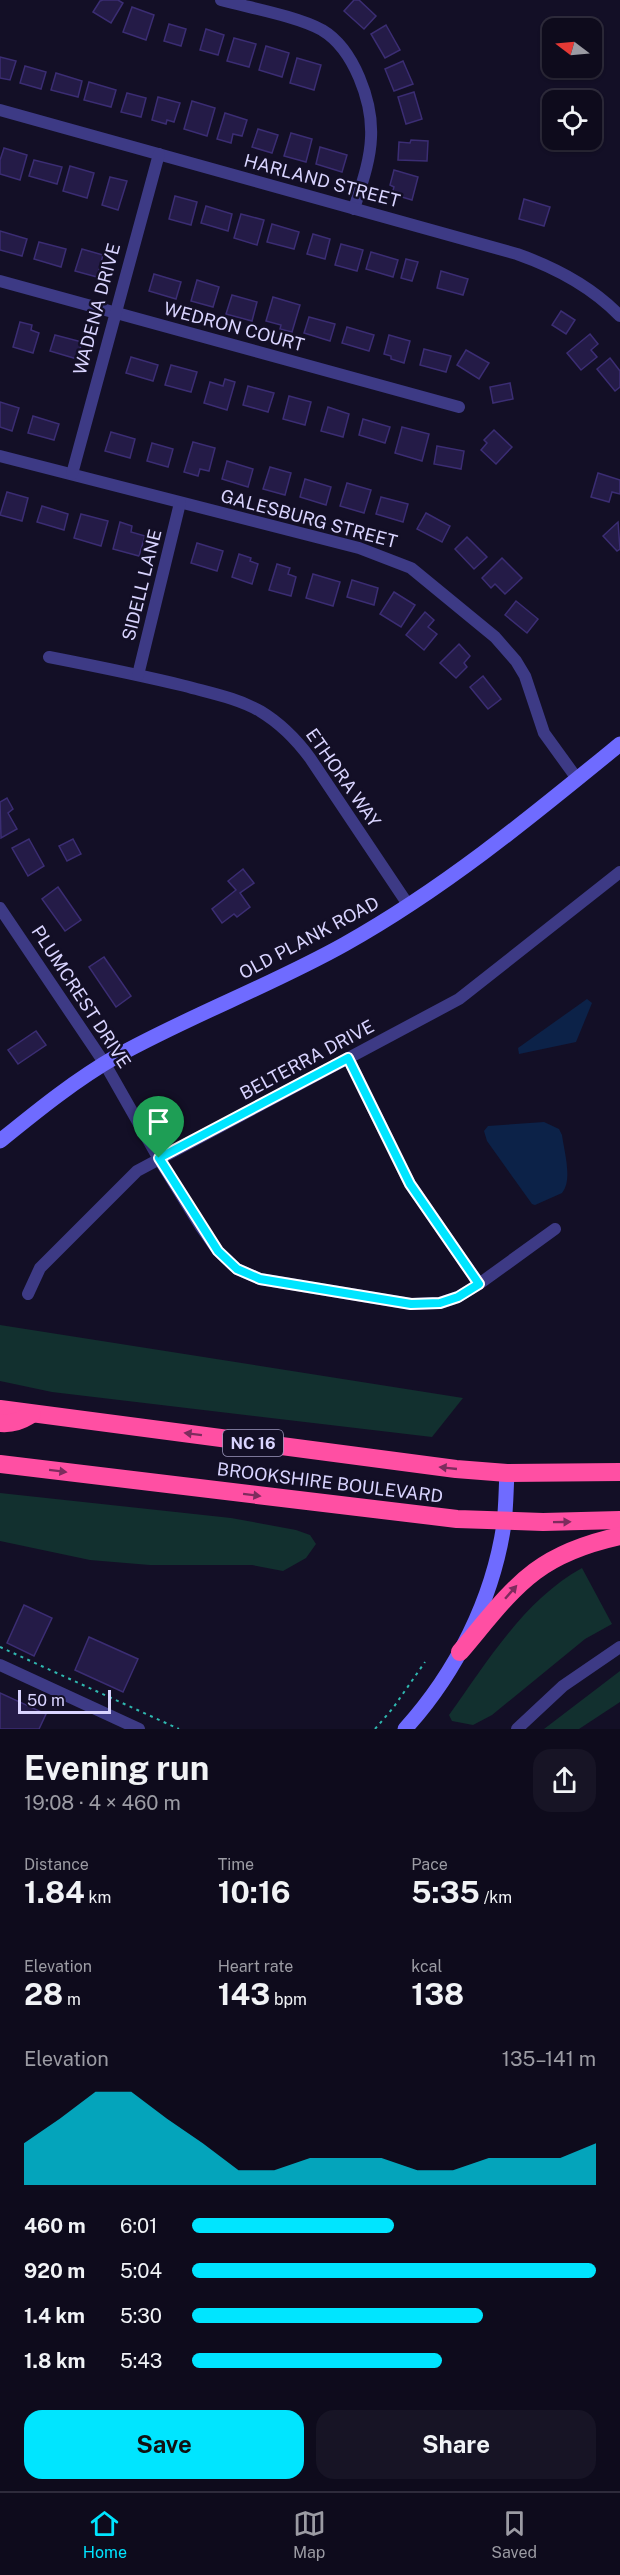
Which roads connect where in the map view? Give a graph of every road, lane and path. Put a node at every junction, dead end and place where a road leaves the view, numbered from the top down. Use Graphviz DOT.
graph roads {
  1 [pos="221,0"];
  2 [pos="0,110"];
  3 [pos="159,154"];
  4 [pos="354,209"];
  5 [pos="0,281"];
  6 [pos="618,310"];
  7 [pos="114,313"];
  8 [pos="459,406"];
  9 [pos="0,456"];
  10 [pos="72,474"];
  11 [pos="180,503"];
  12 [pos="49,657"];
  13 [pos="138,675"];
  14 [pos="620,744"];
  15 [pos="578,780"];
  16 [pos="620,872"];
  17 [pos="409,906"];
  18 [pos="0,908"];
  19 [pos="348,1058"];
  20 [pos="105,1064"];
  21 [pos="0,1141"];
  22 [pos="159,1158"];
  23 [pos="555,1229"];
  24 [pos="479,1284"];
  25 [pos="28,1294"];
  26 [pos="0,1409"];
  27 [pos="32,1414"];
  28 [pos="0,1423"];
  29 [pos="0,1464"];
  30 [pos="620,1472"];
  31 [pos="507,1473"];
  32 [pos="620,1520"];
  33 [pos="504,1521"];
  34 [pos="620,1536"];
  35 [pos="0,1647"];
  36 [pos="620,1647"];
  37 [pos="460,1652"];
  38 [pos="425,1662"];
  39 [pos="0,1665"];
  40 [pos="140,1729"];
  41 [pos="179,1729"];
  42 [pos="375,1729"];
  43 [pos="405,1729"];
  44 [pos="518,1729"];
  1 -- 4 [label="street"];
  2 -- 3 [label="street, HARLAND STREET"];
  3 -- 4 [label="street, HARLAND STREET"];
  3 -- 7 [label="street, WADENA DRIVE"];
  4 -- 6 [label="street, HARLAND STREET"];
  5 -- 7 [label="street, WEDRON COURT"];
  7 -- 8 [label="street, WEDRON COURT"];
  7 -- 10 [label="street, WADENA DRIVE"];
  9 -- 10 [label="street, GALESBURG STREET"];
  10 -- 11 [label="street, GALESBURG STREET"];
  11 -- 13 [label="street, SIDELL LANE"];
  11 -- 15 [label="street, GALESBURG STREET"];
  12 -- 13 [label="street, ETHORA WAY"];
  13 -- 17 [label="street, ETHORA WAY"];
  14 -- 15 [label="street, OLD PLANK ROAD"];
  15 -- 17 [label="street, OLD PLANK ROAD"];
  16 -- 19 [label="street, BELTERRA DRIVE"];
  17 -- 20 [label="street, OLD PLANK ROAD"];
  18 -- 20 [label="street, PLUMCREST DRIVE"];
  19 -- 22 [label="street, BELTERRA DRIVE"];
  19 -- 24 [label="street"];
  20 -- 21 [label="street, OLD PLANK ROAD"];
  20 -- 22 [label="street, PLUMCREST DRIVE"];
  22 -- 24 [label="street, PLUMCREST DRIVE"];
  22 -- 25 [label="street, BELTERRA DRIVE"];
  23 -- 24 [label="street, PLUMCREST DRIVE"];
  26 -- 27 [label="highway, BROOKSHIRE BOULEVARD / NC 16"];
  27 -- 28 [label="highway"];
  31 -- 27 [label="highway, BROOKSHIRE BOULEVARD / NC 16, one-way"];
  29 -- 33 [label="highway, BROOKSHIRE BOULEVARD, one-way"];
  30 -- 31 [label="highway, BROOKSHIRE BOULEVARD / NC 16"];
  31 -- 33 [label="street"];
  33 -- 32 [label="highway, BROOKSHIRE BOULEVARD, one-way"];
  33 -- 37 [label="street"];
  37 -- 34 [label="highway, one-way"];
  35 -- 41 [label="path"];
  36 -- 44 [label="street"];
  37 -- 43 [label="street"];
  38 -- 42 [label="path"];
  39 -- 40 [label="street"];
}
